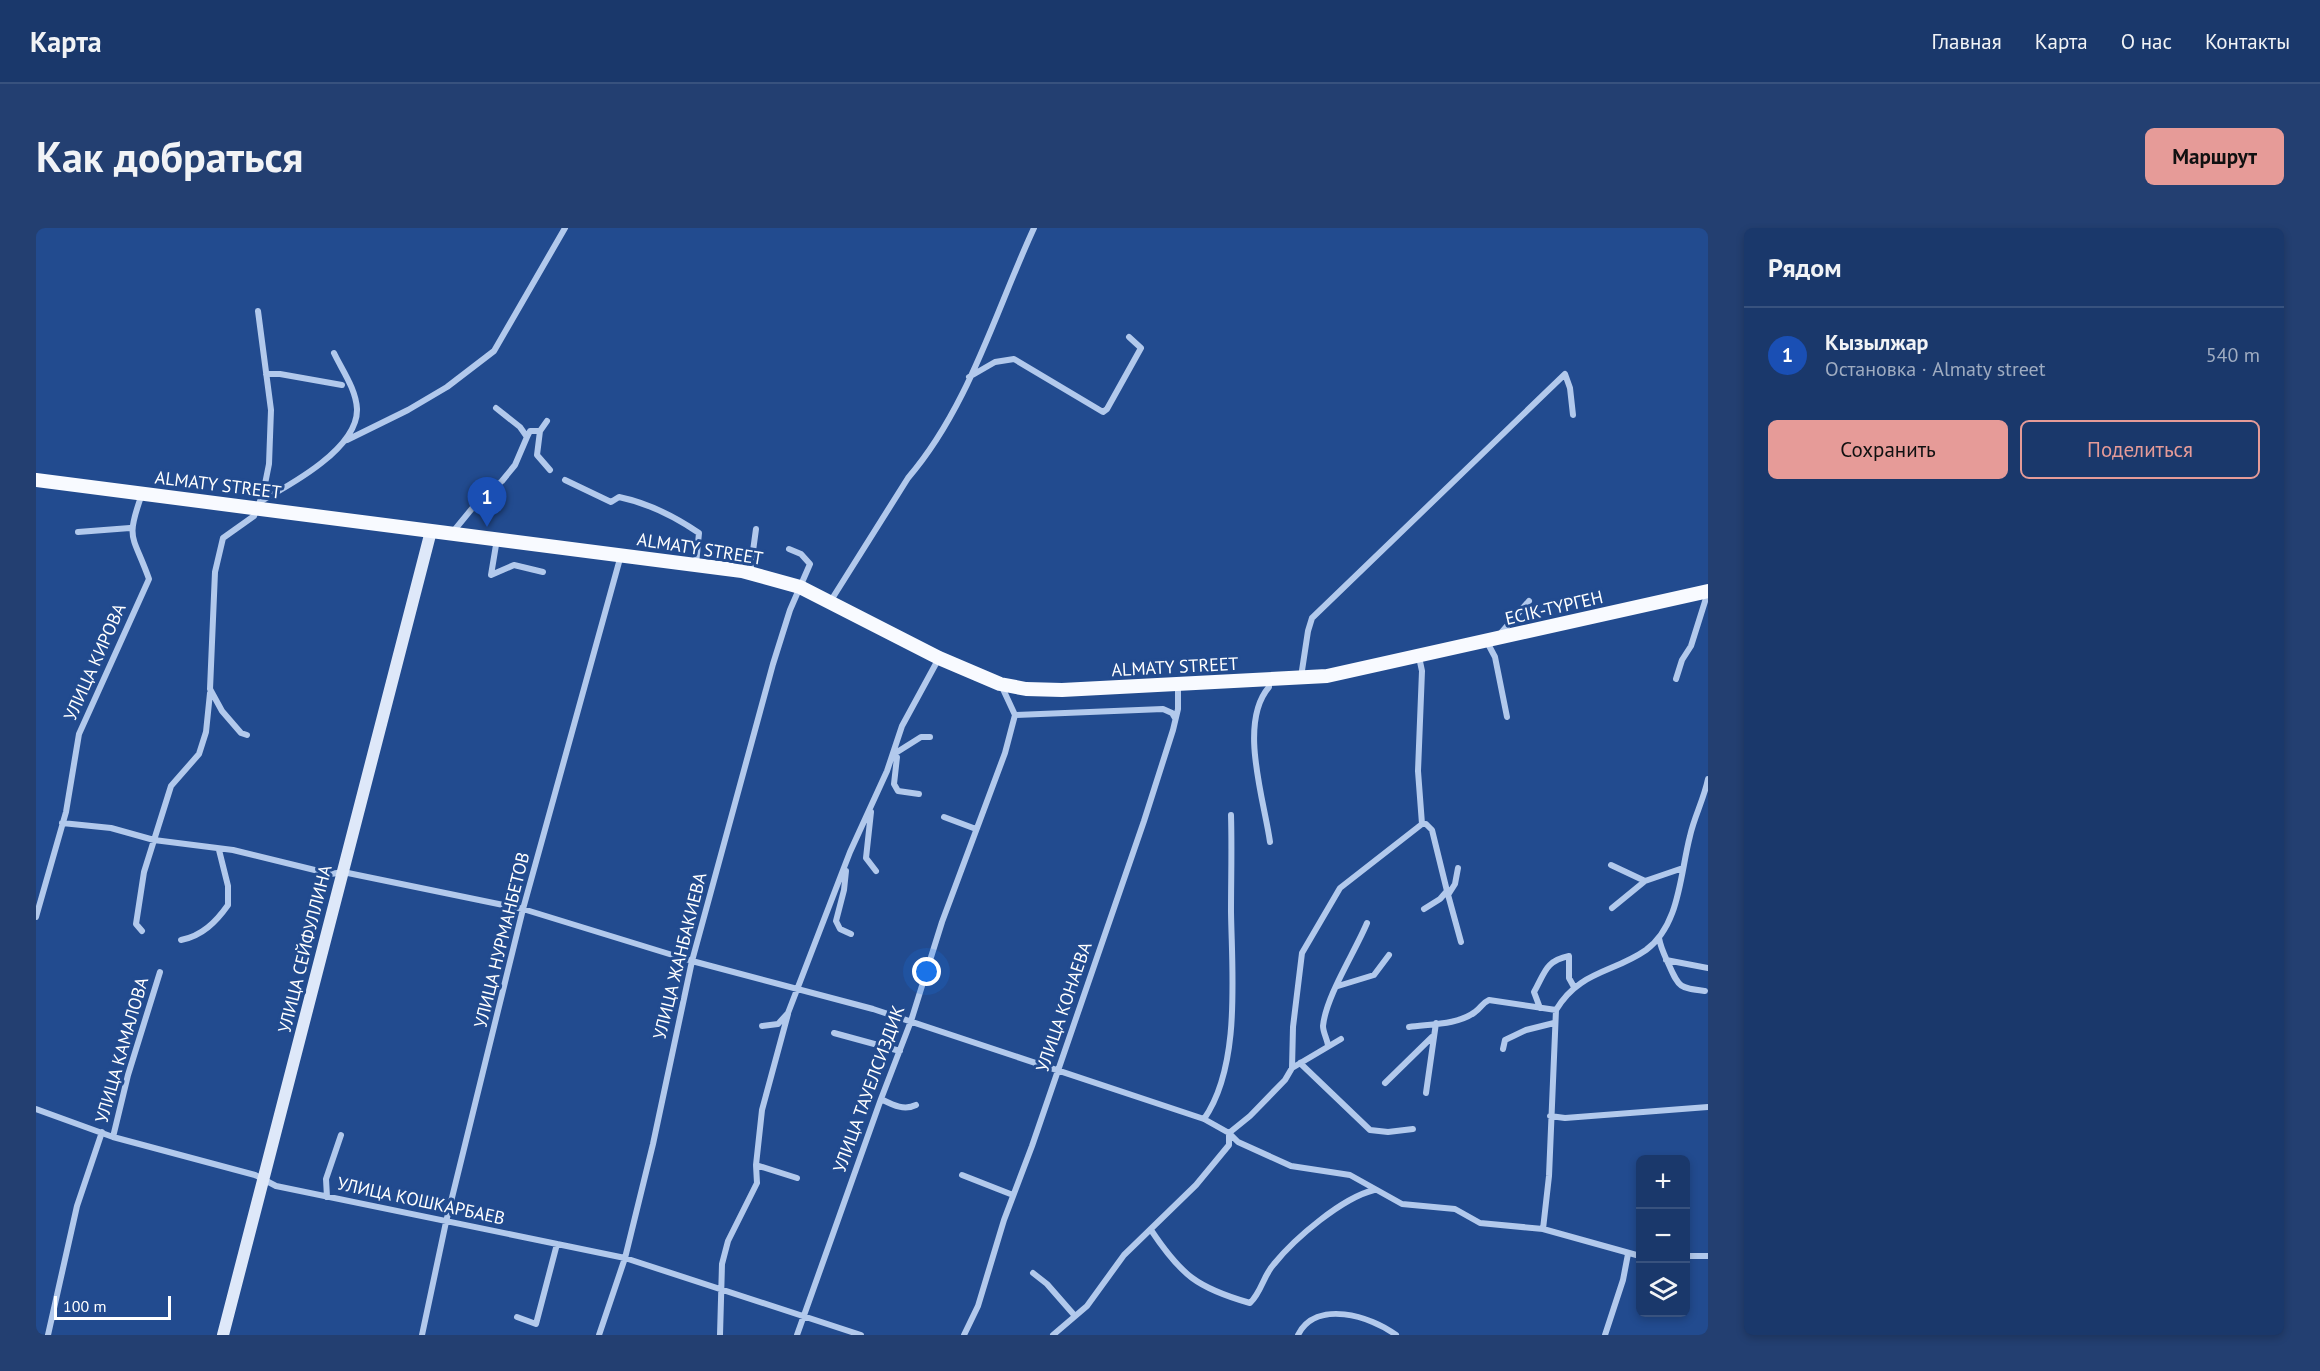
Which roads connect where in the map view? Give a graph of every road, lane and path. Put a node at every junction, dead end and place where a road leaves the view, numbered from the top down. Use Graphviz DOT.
graph roads {
  1 [pos="565,228"];
  2 [pos="1034,228"];
  3 [pos="258,312"];
  4 [pos="1129,337"];
  5 [pos="334,353"];
  6 [pos="266,374"];
  7 [pos="969,377"];
  8 [pos="342,385"];
  9 [pos="496,408"];
  10 [pos="1573,415"];
  11 [pos="547,421"];
  12 [pos="540,431"];
  13 [pos="527,437"];
  14 [pos="346,440"];
  15 [pos="550,470"];
  16 [pos="36,480"];
  17 [pos="565,480"];
  18 [pos="142,494"];
  19 [pos="260,505"];
  20 [pos="130,528"];
  21 [pos="412,529"];
  22 [pos="756,529"];
  23 [pos="431,531"];
  24 [pos="78,532"];
  25 [pos="452,533"];
  26 [pos="497,539"];
  27 [pos="789,549"];
  28 [pos="621,555"];
  29 [pos="696,565"];
  30 [pos="543,572"];
  31 [pos="422,573"];
  32 [pos="750,573"];
  33 [pos="800,587"];
  34 [pos="1708,591"];
  35 [pos="1529,601"];
  36 [pos="830,602"];
  37 [pos="1492,641"];
  38 [pos="939,658"];
  39 [pos="1414,659"];
  40 [pos="1301,678"];
  41 [pos="1676,679"];
  42 [pos="1269,681"];
  43 [pos="1000,684"];
  44 [pos="1178,686"];
  45 [pos="210,689"];
  46 [pos="1015,716"];
  47 [pos="1507,717"];
  48 [pos="1175,719"];
  49 [pos="247,735"];
  50 [pos="930,737"];
  51 [pos="894,754"];
  52 [pos="1708,779"];
  53 [pos="919,794"];
  54 [pos="874,800"];
  55 [pos="1231,815"];
  56 [pos="944,817"];
  57 [pos="62,823"];
  58 [pos="1422,824"];
  59 [pos="976,829"];
  60 [pos="154,840"];
  61 [pos="1270,842"];
  62 [pos="219,850"];
  63 [pos="846,865"];
  64 [pos="1611,865"];
  65 [pos="1458,868"];
  66 [pos="1683,868"];
  67 [pos="876,871"];
  68 [pos="343,872"];
  69 [pos="1645,881"];
  70 [pos="1447,893"];
  71 [pos="1612,908"];
  72 [pos="523,909"];
  73 [pos="1424,909"];
  74 [pos="36,917"];
  75 [pos="1367,923"];
  76 [pos="142,931"];
  77 [pos="851,934"];
  78 [pos="1659,938"];
  79 [pos="181,940"];
  80 [pos="1461,942"];
  81 [pos="1389,955"];
  82 [pos="1665,960"];
  83 [pos="692,961"];
  84 [pos="1708,968"];
  85 [pos="160,972"];
  86 [pos="1337,987"];
  87 [pos="1574,987"];
  88 [pos="799,989"];
  89 [pos="1705,991"];
  90 [pos="1540,1008"];
  91 [pos="1556,1010"];
  92 [pos="788,1013"];
  93 [pos="911,1021"];
  94 [pos="1436,1023"];
  95 [pos="1554,1023"];
  96 [pos="762,1026"];
  97 [pos="1409,1027"];
  98 [pos="834,1033"];
  99 [pos="1433,1037"];
  100 [pos="1341,1039"];
  101 [pos="1328,1044"];
  102 [pos="1503,1049"];
  103 [pos="900,1051"];
  104 [pos="1300,1063"];
  105 [pos="1292,1068"];
  106 [pos="1058,1071"];
  107 [pos="1386,1083"];
  108 [pos="1426,1093"];
  109 [pos="880,1099"];
  110 [pos="916,1105"];
  111 [pos="1708,1107"];
  112 [pos="36,1109"];
  113 [pos="1550,1116"];
  114 [pos="1204,1119"];
  115 [pos="1413,1130"];
  116 [pos="102,1132"];
  117 [pos="1229,1133"];
  118 [pos="340,1136"];
  119 [pos="113,1137"];
  120 [pos="756,1165"];
  121 [pos="962,1175"];
  122 [pos="797,1178"];
  123 [pos="264,1181"];
  124 [pos="1374,1190"];
  125 [pos="1013,1195"];
  126 [pos="327,1197"];
  127 [pos="446,1222"];
  128 [pos="1543,1229"];
  129 [pos="1151,1230"];
  130 [pos="557,1244"];
  131 [pos="1628,1254"];
  132 [pos="1636,1255"];
  133 [pos="1690,1256"];
  134 [pos="1708,1256"];
  135 [pos="625,1258"];
  136 [pos="1033,1273"];
  137 [pos="720,1290"];
  138 [pos="803,1316"];
  139 [pos="1075,1316"];
  140 [pos="517,1317"];
  141 [pos="48,1335"];
  142 [pos="223,1335"];
  143 [pos="422,1335"];
  144 [pos="599,1335"];
  145 [pos="720,1335"];
  146 [pos="797,1335"];
  147 [pos="861,1335"];
  148 [pos="964,1335"];
  149 [pos="1053,1335"];
  150 [pos="1298,1335"];
  151 [pos="1396,1335"];
  152 [pos="1605,1335"];
  1 -- 14 [label="street"];
  2 -- 7 [label="street"];
  3 -- 6 [label="street"];
  4 -- 7 [label="street"];
  5 -- 14 [label="street"];
  6 -- 8 [label="street"];
  6 -- 19 [label="street"];
  7 -- 36 [label="street"];
  9 -- 13 [label="street"];
  10 -- 40 [label="street"];
  11 -- 12 [label="street"];
  12 -- 13 [label="street"];
  12 -- 15 [label="street"];
  13 -- 25 [label="street"];
  14 -- 19 [label="street"];
  16 -- 18 [label="main road, ALMATY STREET"];
  17 -- 29 [label="street"];
  18 -- 19 [label="main road, ALMATY STREET"];
  18 -- 20 [label="street"];
  19 -- 21 [label="main road, ALMATY STREET"];
  19 -- 45 [label="street"];
  20 -- 24 [label="street"];
  20 -- 57 [label="street, УЛИЦА КИРОВА"];
  21 -- 23 [label="main road, ALMATY STREET"];
  21 -- 31 [label="street, УЛИЦА СЕЙФУЛЛИНА"];
  22 -- 32 [label="street"];
  23 -- 25 [label="main road, ALMATY STREET"];
  23 -- 31 [label="street, УЛИЦА СЕЙФУЛЛИНА"];
  25 -- 26 [label="main road, ALMATY STREET"];
  26 -- 28 [label="main road, ALMATY STREET"];
  26 -- 30 [label="street"];
  27 -- 33 [label="street, УЛИЦА ЖАНБАКИЕВА"];
  28 -- 29 [label="main road, ALMATY STREET"];
  28 -- 72 [label="street, УЛИЦА НУРМАНБЕТОВ"];
  29 -- 32 [label="main road, ALMATY STREET"];
  31 -- 68 [label="street, УЛИЦА СЕЙФУЛЛИНА"];
  32 -- 33 [label="main road, ALMATY STREET"];
  33 -- 36 [label="main road, ALMATY STREET"];
  33 -- 83 [label="street, УЛИЦА ЖАНБАКИЕВА"];
  34 -- 37 [label="main road, ЕСІК-ТҮРГЕН"];
  34 -- 41 [label="street"];
  35 -- 37 [label="street"];
  36 -- 38 [label="main road, ALMATY STREET"];
  37 -- 39 [label="main road, ЕСІК-ТҮРГЕН"];
  37 -- 47 [label="street"];
  38 -- 43 [label="main road, ALMATY STREET"];
  38 -- 51 [label="street"];
  39 -- 40 [label="main road, ALMATY STREET"];
  39 -- 58 [label="street"];
  40 -- 42 [label="main road, ALMATY STREET"];
  42 -- 44 [label="main road, ALMATY STREET"];
  42 -- 61 [label="street"];
  43 -- 44 [label="main road, ALMATY STREET"];
  43 -- 46 [label="street"];
  44 -- 48 [label="street, УЛИЦА КОНАЕВА"];
  45 -- 49 [label="street"];
  45 -- 60 [label="street"];
  46 -- 48 [label="street"];
  46 -- 59 [label="street, УЛИЦА ТАУЕЛСИЗДИК"];
  48 -- 106 [label="street, УЛИЦА КОНАЕВА"];
  50 -- 51 [label="street"];
  51 -- 53 [label="street"];
  51 -- 54 [label="street"];
  52 -- 66 [label="street"];
  54 -- 63 [label="street"];
  54 -- 67 [label="street"];
  55 -- 114 [label="street"];
  56 -- 59 [label="street"];
  57 -- 60 [label="street"];
  57 -- 74 [label="street, УЛИЦА КИРОВА"];
  58 -- 70 [label="street"];
  58 -- 105 [label="street"];
  59 -- 93 [label="street, УЛИЦА ТАУЕЛСИЗДИК"];
  60 -- 62 [label="street"];
  60 -- 76 [label="street"];
  62 -- 68 [label="street"];
  62 -- 79 [label="street"];
  63 -- 77 [label="street"];
  63 -- 88 [label="street"];
  64 -- 69 [label="street"];
  65 -- 70 [label="street"];
  66 -- 69 [label="street"];
  66 -- 78 [label="street"];
  68 -- 72 [label="street"];
  68 -- 123 [label="street, УЛИЦА СЕЙФУЛЛИНА"];
  69 -- 71 [label="street"];
  70 -- 73 [label="street"];
  70 -- 80 [label="street"];
  72 -- 83 [label="street"];
  72 -- 127 [label="street, УЛИЦА НУРМАНБЕТОВ"];
  75 -- 86 [label="street"];
  78 -- 82 [label="street"];
  78 -- 87 [label="street"];
  81 -- 86 [label="street"];
  82 -- 84 [label="street"];
  82 -- 89 [label="street"];
  83 -- 88 [label="street"];
  83 -- 135 [label="street, УЛИЦА ЖАНБАКИЕВА"];
  85 -- 119 [label="street, УЛИЦА КАМАЛОВА"];
  86 -- 101 [label="street"];
  87 -- 90 [label="street"];
  87 -- 91 [label="street"];
  88 -- 92 [label="street"];
  88 -- 93 [label="street"];
  90 -- 91 [label="street"];
  90 -- 94 [label="street"];
  91 -- 95 [label="street"];
  92 -- 96 [label="street"];
  92 -- 120 [label="street"];
  93 -- 103 [label="street, УЛИЦА ТАУЕЛСИЗДИК"];
  93 -- 106 [label="street"];
  94 -- 97 [label="street"];
  94 -- 99 [label="street"];
  95 -- 102 [label="street"];
  95 -- 113 [label="street"];
  98 -- 103 [label="street"];
  99 -- 107 [label="street"];
  99 -- 108 [label="street"];
  100 -- 101 [label="street"];
  101 -- 104 [label="street"];
  103 -- 109 [label="street, УЛИЦА ТАУЕЛСИЗДИК"];
  104 -- 105 [label="street"];
  104 -- 115 [label="street"];
  105 -- 117 [label="street"];
  106 -- 114 [label="street"];
  106 -- 125 [label="street, УЛИЦА КОНАЕВА"];
  109 -- 110 [label="street"];
  109 -- 138 [label="street, УЛИЦА ТАУЕЛСИЗДИК"];
  111 -- 113 [label="street"];
  112 -- 116 [label="street, УЛИЦА КОШКАРБАЕВ"];
  113 -- 128 [label="street"];
  114 -- 117 [label="street"];
  116 -- 119 [label="street, УЛИЦА КОШКАРБАЕВ"];
  116 -- 141 [label="street, УЛИЦА КАМАЛОВА"];
  117 -- 124 [label="street"];
  117 -- 129 [label="street"];
  118 -- 126 [label="street"];
  119 -- 123 [label="street, УЛИЦА КОШКАРБАЕВ"];
  120 -- 122 [label="street"];
  120 -- 137 [label="street"];
  121 -- 125 [label="street"];
  123 -- 126 [label="street, УЛИЦА КОШКАРБАЕВ"];
  123 -- 142 [label="street, УЛИЦА СЕЙФУЛЛИНА"];
  124 -- 128 [label="street"];
  124 -- 129 [label="street"];
  125 -- 148 [label="street, УЛИЦА КОНАЕВА"];
  126 -- 127 [label="street, УЛИЦА КОШКАРБАЕВ"];
  127 -- 130 [label="street, УЛИЦА КОШКАРБАЕВ"];
  127 -- 143 [label="street, УЛИЦА НУРМАНБЕТОВ"];
  128 -- 131 [label="street"];
  129 -- 139 [label="street"];
  130 -- 135 [label="street, УЛИЦА КОШКАРБАЕВ"];
  130 -- 140 [label="street"];
  131 -- 132 [label="street"];
  131 -- 152 [label="street"];
  133 -- 134 [label="street"];
  135 -- 137 [label="street, УЛИЦА КОШКАРБАЕВ"];
  135 -- 144 [label="street, УЛИЦА ЖАНБАКИЕВА"];
  136 -- 139 [label="street"];
  137 -- 138 [label="street, УЛИЦА КОШКАРБАЕВ"];
  137 -- 145 [label="street"];
  138 -- 146 [label="street, УЛИЦА ТАУЕЛСИЗДИК"];
  138 -- 147 [label="street"];
  139 -- 149 [label="street"];
  150 -- 151 [label="street"];
}
